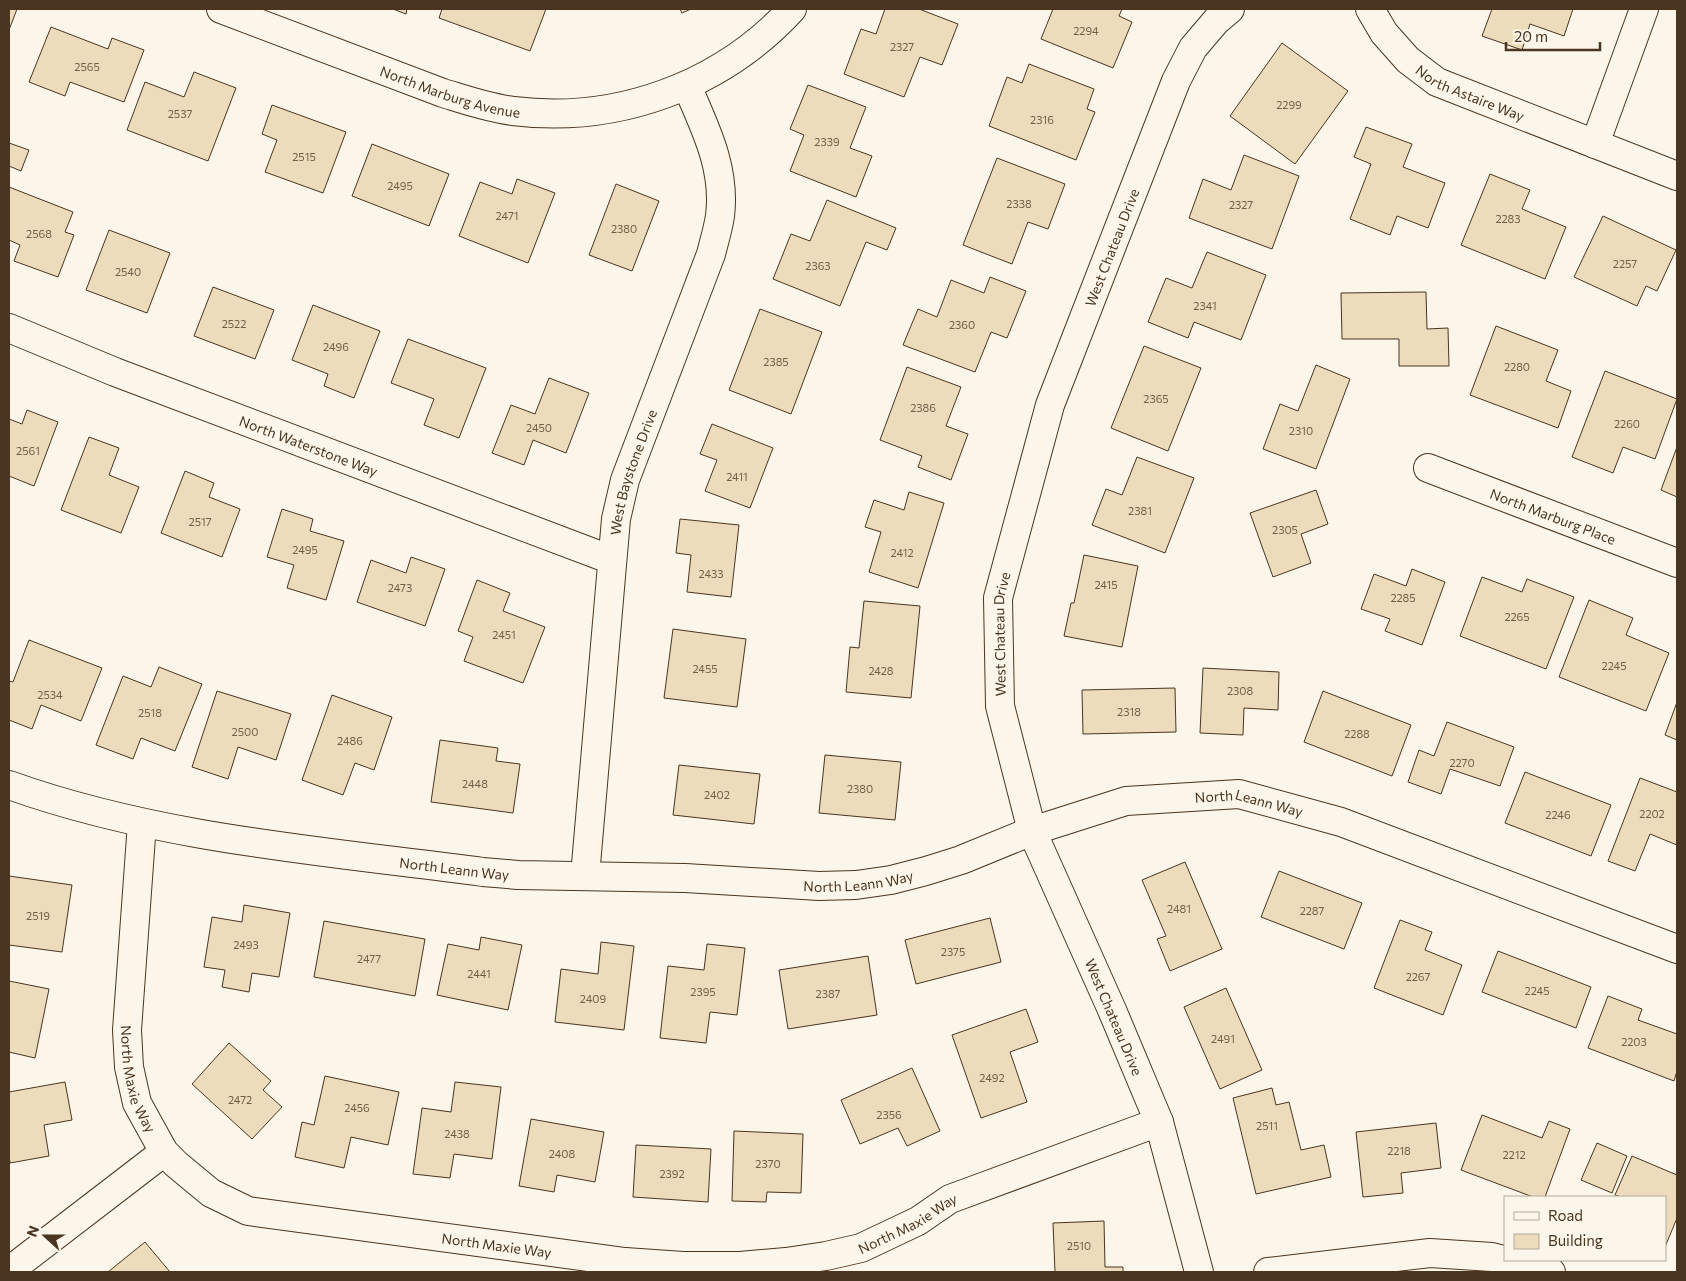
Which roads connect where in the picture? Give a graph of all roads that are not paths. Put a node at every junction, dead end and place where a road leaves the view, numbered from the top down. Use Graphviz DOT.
graph roads {
  1 [pos="221,9"];
  2 [pos="792,9"];
  3 [pos="1230,9"];
  4 [pos="1370,9"];
  5 [pos="1644,9"];
  6 [pos="687,86"];
  7 [pos="1595,144"];
  8 [pos="1677,176"];
  9 [pos="9,328"];
  10 [pos="1428,468"];
  11 [pos="612,560"];
  12 [pos="1677,563"];
  13 [pos="9,785"];
  14 [pos="142,823"];
  15 [pos="1032,832"];
  16 [pos="585,876"];
  17 [pos="1677,949"];
  18 [pos="1159,1122"];
  19 [pos="164,1152"];
  20 [pos="1504,1259"];
  21 [pos="1510,1261"];
  22 [pos="9,1271"];
  23 [pos="1199,1272"];
  24 [pos="1268,1272"];
  25 [pos="1550,1272"];
  1 -- 6 [label="street, North Marburg Avenue"];
  2 -- 6 [label="street, North Marburg Avenue"];
  3 -- 15 [label="street, West Chateau Drive"];
  4 -- 7 [label="street, North Astaire Way"];
  5 -- 7 [label="street"];
  6 -- 11 [label="street, West Baystone Drive"];
  7 -- 8 [label="street, North Astaire Way"];
  9 -- 11 [label="street, North Waterstone Way"];
  10 -- 12 [label="street, North Marburg Place"];
  11 -- 16 [label="street, West Baystone Drive"];
  13 -- 14 [label="street, North Leann Way"];
  14 -- 16 [label="street, North Leann Way"];
  14 -- 19 [label="street, North Maxie Way"];
  15 -- 16 [label="street, North Leann Way"];
  15 -- 17 [label="street, North Leann Way"];
  15 -- 18 [label="street, West Chateau Drive"];
  18 -- 19 [label="street, North Maxie Way"];
  18 -- 23 [label="street, West Chateau Drive"];
  19 -- 22 [label="street"];
  20 -- 24 [label="street"];
  21 -- 25 [label="street"];
}
